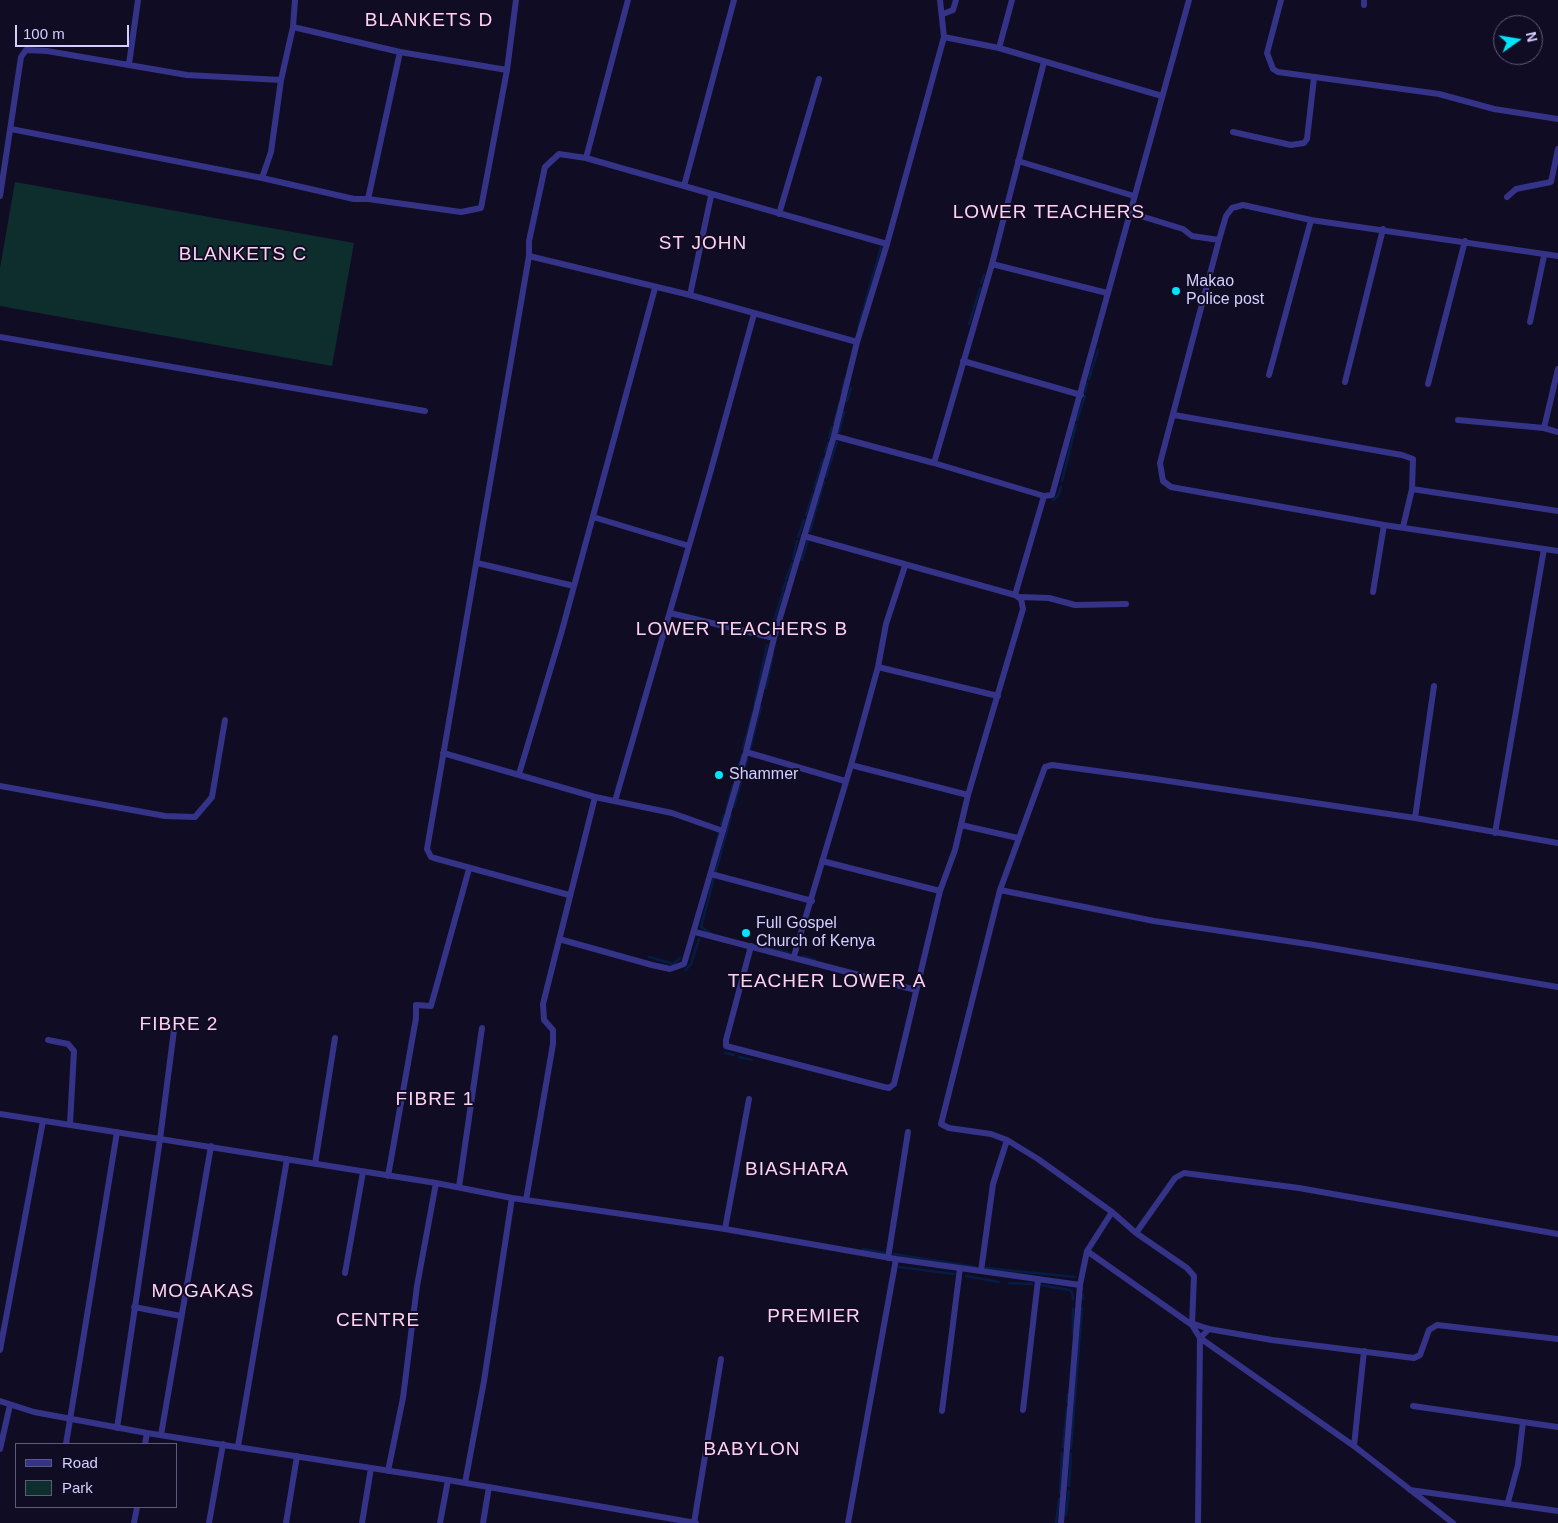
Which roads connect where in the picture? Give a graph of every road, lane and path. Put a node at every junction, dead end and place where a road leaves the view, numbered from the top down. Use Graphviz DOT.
graph roads {
  1 [pos="138,0"];
  2 [pos="295,0"];
  3 [pos="516,0"];
  4 [pos="628,0"];
  5 [pos="734,0"];
  6 [pos="940,0"];
  7 [pos="956,0"];
  8 [pos="1012,0"];
  9 [pos="1189,0"];
  10 [pos="1281,0"];
  11 [pos="943,14"];
  12 [pos="293,27"];
  13 [pos="944,36"];
  14 [pos="999,48"];
  15 [pos="400,52"];
  16 [pos="1044,62"];
  17 [pos="130,64"];
  18 [pos="507,70"];
  19 [pos="1314,78"];
  20 [pos="819,79"];
  21 [pos="281,80"];
  22 [pos="1162,96"];
  23 [pos="1558,119"];
  24 [pos="11,129"];
  25 [pos="1233,132"];
  26 [pos="1558,149"];
  27 [pos="586,158"];
  28 [pos="1018,160"];
  29 [pos="2,167"];
  30 [pos="262,178"];
  31 [pos="684,186"];
  32 [pos="0,196"];
  33 [pos="711,196"];
  34 [pos="1134,196"];
  35 [pos="1507,197"];
  36 [pos="368,198"];
  37 [pos="1131,213"];
  38 [pos="779,214"];
  39 [pos="1311,220"];
  40 [pos="1383,229"];
  41 [pos="1218,240"];
  42 [pos="1465,241"];
  43 [pos="887,244"];
  44 [pos="528,256"];
  45 [pos="1544,256"];
  46 [pos="1558,256"];
  47 [pos="992,264"];
  48 [pos="655,288"];
  49 [pos="1107,293"];
  50 [pos="690,295"];
  51 [pos="754,314"];
  52 [pos="1530,322"];
  53 [pos="0,337"];
  54 [pos="857,342"];
  55 [pos="963,361"];
  56 [pos="1558,369"];
  57 [pos="1269,374"];
  58 [pos="1345,382"];
  59 [pos="1428,384"];
  60 [pos="1081,395"];
  61 [pos="425,411"];
  62 [pos="1174,415"];
  63 [pos="1458,420"];
  64 [pos="1544,428"];
  65 [pos="1558,432"];
  66 [pos="834,436"];
  67 [pos="934,463"];
  68 [pos="1412,490"];
  69 [pos="1044,496"];
  70 [pos="1558,511"];
  71 [pos="593,516"];
  72 [pos="1384,524"];
  73 [pos="1403,527"];
  74 [pos="804,536"];
  75 [pos="689,546"];
  76 [pos="1544,549"];
  77 [pos="1558,551"];
  78 [pos="477,563"];
  79 [pos="905,566"];
  80 [pos="574,586"];
  81 [pos="1373,592"];
  82 [pos="1017,596"];
  83 [pos="1126,604"];
  84 [pos="670,613"];
  85 [pos="774,638"];
  86 [pos="878,667"];
  87 [pos="1434,686"];
  88 [pos="998,696"];
  89 [pos="225,720"];
  90 [pos="746,752"];
  91 [pos="443,753"];
  92 [pos="851,765"];
  93 [pos="519,774"];
  94 [pos="845,781"];
  95 [pos="0,786"];
  96 [pos="968,795"];
  97 [pos="594,797"];
  98 [pos="615,801"];
  99 [pos="1415,818"];
  100 [pos="961,825"];
  101 [pos="723,831"];
  102 [pos="1495,834"];
  103 [pos="1018,838"];
  104 [pos="1558,843"];
  105 [pos="822,861"];
  106 [pos="469,869"];
  107 [pos="711,874"];
  108 [pos="1000,890"];
  109 [pos="940,891"];
  110 [pos="569,895"];
  111 [pos="812,901"];
  112 [pos="695,932"];
  113 [pos="558,939"];
  114 [pos="751,946"];
  115 [pos="794,956"];
  116 [pos="1558,987"];
  117 [pos="916,990"];
  118 [pos="482,1028"];
  119 [pos="174,1030"];
  120 [pos="335,1038"];
  121 [pos="48,1040"];
  122 [pos="748,1099"];
  123 [pos="0,1114"];
  124 [pos="43,1121"];
  125 [pos="70,1124"];
  126 [pos="117,1132"];
  127 [pos="908,1132"];
  128 [pos="160,1139"];
  129 [pos="1007,1140"];
  130 [pos="211,1146"];
  131 [pos="287,1159"];
  132 [pos="315,1164"];
  133 [pos="363,1172"];
  134 [pos="388,1176"];
  135 [pos="436,1183"];
  136 [pos="459,1187"];
  137 [pos="512,1198"];
  138 [pos="526,1200"];
  139 [pos="1112,1212"];
  140 [pos="725,1228"];
  141 [pos="1136,1233"];
  142 [pos="1558,1234"];
  143 [pos="1087,1252"];
  144 [pos="888,1258"];
  145 [pos="896,1259"];
  146 [pos="960,1268"];
  147 [pos="981,1271"];
  148 [pos="345,1273"];
  149 [pos="1038,1280"];
  150 [pos="1080,1285"];
  151 [pos="134,1307"];
  152 [pos="180,1316"];
  153 [pos="1193,1325"];
  154 [pos="1209,1329"];
  155 [pos="1200,1338"];
  156 [pos="1558,1339"];
  157 [pos="0,1350"];
  158 [pos="1364,1351"];
  159 [pos="721,1358"];
  160 [pos="0,1401"];
  161 [pos="10,1405"];
  162 [pos="1413,1406"];
  163 [pos="1023,1410"];
  164 [pos="942,1411"];
  165 [pos="70,1418"];
  166 [pos="1523,1422"];
  167 [pos="1558,1427"];
  168 [pos="117,1428"];
  169 [pos="147,1433"];
  170 [pos="161,1435"];
  171 [pos="66,1443"];
  172 [pos="145,1443"];
  173 [pos="223,1444"];
  174 [pos="238,1446"];
  175 [pos="1354,1446"];
  176 [pos="0,1449"];
  177 [pos="298,1456"];
  178 [pos="372,1468"];
  179 [pos="388,1471"];
  180 [pos="448,1480"];
  181 [pos="465,1483"];
  182 [pos="489,1487"];
  183 [pos="1409,1490"];
  184 [pos="1508,1502"];
  185 [pos="137,1508"];
  186 [pos="1558,1511"];
  187 [pos="664,1520"];
  188 [pos="134,1523"];
  189 [pos="209,1523"];
  190 [pos="286,1523"];
  191 [pos="362,1523"];
  192 [pos="440,1523"];
  193 [pos="483,1523"];
  194 [pos="694,1523"];
  195 [pos="848,1523"];
  196 [pos="1061,1523"];
  197 [pos="1198,1523"];
  198 [pos="1454,1523"];
  1 -- 17 [label="street"];
  2 -- 12 [label="street"];
  3 -- 18 [label="street"];
  4 -- 27 [label="street"];
  5 -- 31 [label="street"];
  6 -- 11 [label="street"];
  7 -- 11 [label="street"];
  8 -- 14 [label="street"];
  9 -- 22 [label="street"];
  10 -- 19 [label="street"];
  11 -- 13 [label="street"];
  12 -- 15 [label="street"];
  12 -- 21 [label="street"];
  13 -- 14 [label="street"];
  13 -- 43 [label="street"];
  14 -- 16 [label="street"];
  15 -- 18 [label="street"];
  15 -- 36 [label="street"];
  16 -- 22 [label="street"];
  16 -- 28 [label="street"];
  17 -- 21 [label="street"];
  17 -- 24 [label="street"];
  18 -- 36 [label="street"];
  19 -- 23 [label="street"];
  19 -- 25 [label="street"];
  20 -- 38 [label="street"];
  21 -- 30 [label="street"];
  22 -- 34 [label="street"];
  24 -- 29 [label="street"];
  24 -- 30 [label="street"];
  26 -- 35 [label="street"];
  27 -- 31 [label="street"];
  27 -- 44 [label="street"];
  28 -- 34 [label="street"];
  28 -- 47 [label="street"];
  29 -- 32 [label="street"];
  30 -- 36 [label="street"];
  31 -- 33 [label="street"];
  33 -- 38 [label="street"];
  33 -- 50 [label="street"];
  34 -- 37 [label="street"];
  37 -- 41 [label="street"];
  37 -- 49 [label="street"];
  38 -- 43 [label="street"];
  39 -- 40 [label="street"];
  39 -- 41 [label="street"];
  39 -- 57 [label="street"];
  40 -- 42 [label="street"];
  40 -- 58 [label="street"];
  41 -- 62 [label="street"];
  42 -- 45 [label="street"];
  42 -- 59 [label="street"];
  43 -- 54 [label="street"];
  44 -- 48 [label="street"];
  44 -- 78 [label="street"];
  45 -- 46 [label="street"];
  45 -- 52 [label="street"];
  47 -- 49 [label="street"];
  47 -- 55 [label="street"];
  48 -- 50 [label="street"];
  48 -- 71 [label="street"];
  49 -- 60 [label="street"];
  50 -- 51 [label="street"];
  51 -- 54 [label="street"];
  51 -- 75 [label="street"];
  53 -- 61 [label="street"];
  54 -- 66 [label="street"];
  55 -- 60 [label="street"];
  55 -- 67 [label="street"];
  56 -- 64 [label="street"];
  60 -- 69 [label="street"];
  62 -- 68 [label="street"];
  62 -- 72 [label="street"];
  63 -- 64 [label="street"];
  64 -- 65 [label="street"];
  66 -- 67 [label="street"];
  66 -- 74 [label="street"];
  67 -- 69 [label="street"];
  68 -- 70 [label="street"];
  68 -- 73 [label="street"];
  69 -- 82 [label="street"];
  71 -- 75 [label="street"];
  71 -- 80 [label="street"];
  72 -- 73 [label="street"];
  72 -- 81 [label="street"];
  73 -- 76 [label="street"];
  74 -- 79 [label="street"];
  74 -- 85 [label="street"];
  75 -- 84 [label="street"];
  76 -- 77 [label="street"];
  76 -- 102 [label="street"];
  78 -- 80 [label="street"];
  78 -- 91 [label="street"];
  79 -- 82 [label="street"];
  79 -- 86 [label="street"];
  80 -- 93 [label="street"];
  82 -- 83 [label="street"];
  82 -- 88 [label="street"];
  84 -- 85 [label="street"];
  84 -- 98 [label="street"];
  85 -- 90 [label="street"];
  86 -- 88 [label="street"];
  86 -- 92 [label="street"];
  87 -- 99 [label="street"];
  88 -- 96 [label="street"];
  89 -- 95 [label="street"];
  90 -- 94 [label="street"];
  90 -- 101 [label="street"];
  91 -- 93 [label="street"];
  91 -- 106 [label="street"];
  92 -- 94 [label="street"];
  92 -- 96 [label="street"];
  93 -- 97 [label="street"];
  94 -- 105 [label="street"];
  96 -- 100 [label="street"];
  97 -- 98 [label="street"];
  97 -- 110 [label="street"];
  98 -- 101 [label="street"];
  99 -- 102 [label="street"];
  99 -- 103 [label="street"];
  100 -- 103 [label="street"];
  100 -- 109 [label="street"];
  101 -- 107 [label="street"];
  102 -- 104 [label="street"];
  103 -- 108 [label="street"];
  105 -- 109 [label="street"];
  105 -- 111 [label="street"];
  106 -- 110 [label="street"];
  106 -- 134 [label="street"];
  107 -- 111 [label="street"];
  107 -- 112 [label="street"];
  108 -- 116 [label="street"];
  108 -- 129 [label="street"];
  109 -- 117 [label="street"];
  110 -- 113 [label="street"];
  111 -- 115 [label="street"];
  112 -- 113 [label="street"];
  112 -- 114 [label="street"];
  113 -- 138 [label="street"];
  114 -- 115 [label="street"];
  114 -- 117 [label="street"];
  115 -- 117 [label="street"];
  118 -- 136 [label="street"];
  119 -- 128 [label="street"];
  120 -- 132 [label="street"];
  121 -- 125 [label="street"];
  122 -- 140 [label="street"];
  123 -- 124 [label="street"];
  124 -- 125 [label="street"];
  124 -- 157 [label="street"];
  125 -- 126 [label="street"];
  126 -- 128 [label="street"];
  126 -- 165 [label="street"];
  127 -- 144 [label="street"];
  128 -- 130 [label="street"];
  128 -- 151 [label="street"];
  129 -- 139 [label="street"];
  129 -- 147 [label="street"];
  130 -- 131 [label="street"];
  130 -- 152 [label="street"];
  131 -- 132 [label="street"];
  131 -- 174 [label="street"];
  132 -- 133 [label="street"];
  133 -- 134 [label="street"];
  133 -- 148 [label="street"];
  134 -- 135 [label="street"];
  135 -- 136 [label="street"];
  135 -- 179 [label="street"];
  136 -- 137 [label="street"];
  137 -- 138 [label="street"];
  137 -- 181 [label="street"];
  138 -- 140 [label="street"];
  139 -- 141 [label="street"];
  139 -- 143 [label="street"];
  140 -- 144 [label="street"];
  141 -- 142 [label="street"];
  141 -- 153 [label="street"];
  143 -- 150 [label="street"];
  143 -- 153 [label="street"];
  144 -- 145 [label="street"];
  145 -- 146 [label="street"];
  145 -- 195 [label="street"];
  146 -- 147 [label="street"];
  146 -- 164 [label="street"];
  147 -- 149 [label="street"];
  149 -- 150 [label="street"];
  149 -- 163 [label="street"];
  150 -- 196 [label="street"];
  151 -- 152 [label="street"];
  151 -- 168 [label="street"];
  152 -- 170 [label="street"];
  153 -- 154 [label="street"];
  153 -- 155 [label="street"];
  154 -- 155 [label="street"];
  154 -- 158 [label="street"];
  155 -- 175 [label="street"];
  155 -- 197 [label="street"];
  156 -- 158 [label="street"];
  158 -- 175 [label="street"];
  159 -- 194 [label="street"];
  160 -- 161 [label="street"];
  161 -- 165 [label="street"];
  161 -- 176 [label="street"];
  162 -- 166 [label="street"];
  165 -- 168 [label="street"];
  165 -- 171 [label="street"];
  166 -- 167 [label="street"];
  166 -- 184 [label="street"];
  168 -- 169 [label="street"];
  169 -- 170 [label="street"];
  169 -- 172 [label="street"];
  170 -- 173 [label="street"];
  173 -- 174 [label="street"];
  173 -- 189 [label="street"];
  174 -- 177 [label="street"];
  175 -- 183 [label="street"];
  177 -- 178 [label="street"];
  177 -- 190 [label="street"];
  178 -- 179 [label="street"];
  178 -- 191 [label="street"];
  179 -- 180 [label="street"];
  180 -- 181 [label="street"];
  180 -- 192 [label="street"];
  181 -- 182 [label="street"];
  182 -- 187 [label="street"];
  182 -- 193 [label="street"];
  183 -- 184 [label="street"];
  183 -- 198 [label="street"];
  184 -- 186 [label="street"];
  185 -- 188 [label="street"];
  187 -- 194 [label="street"];
}
